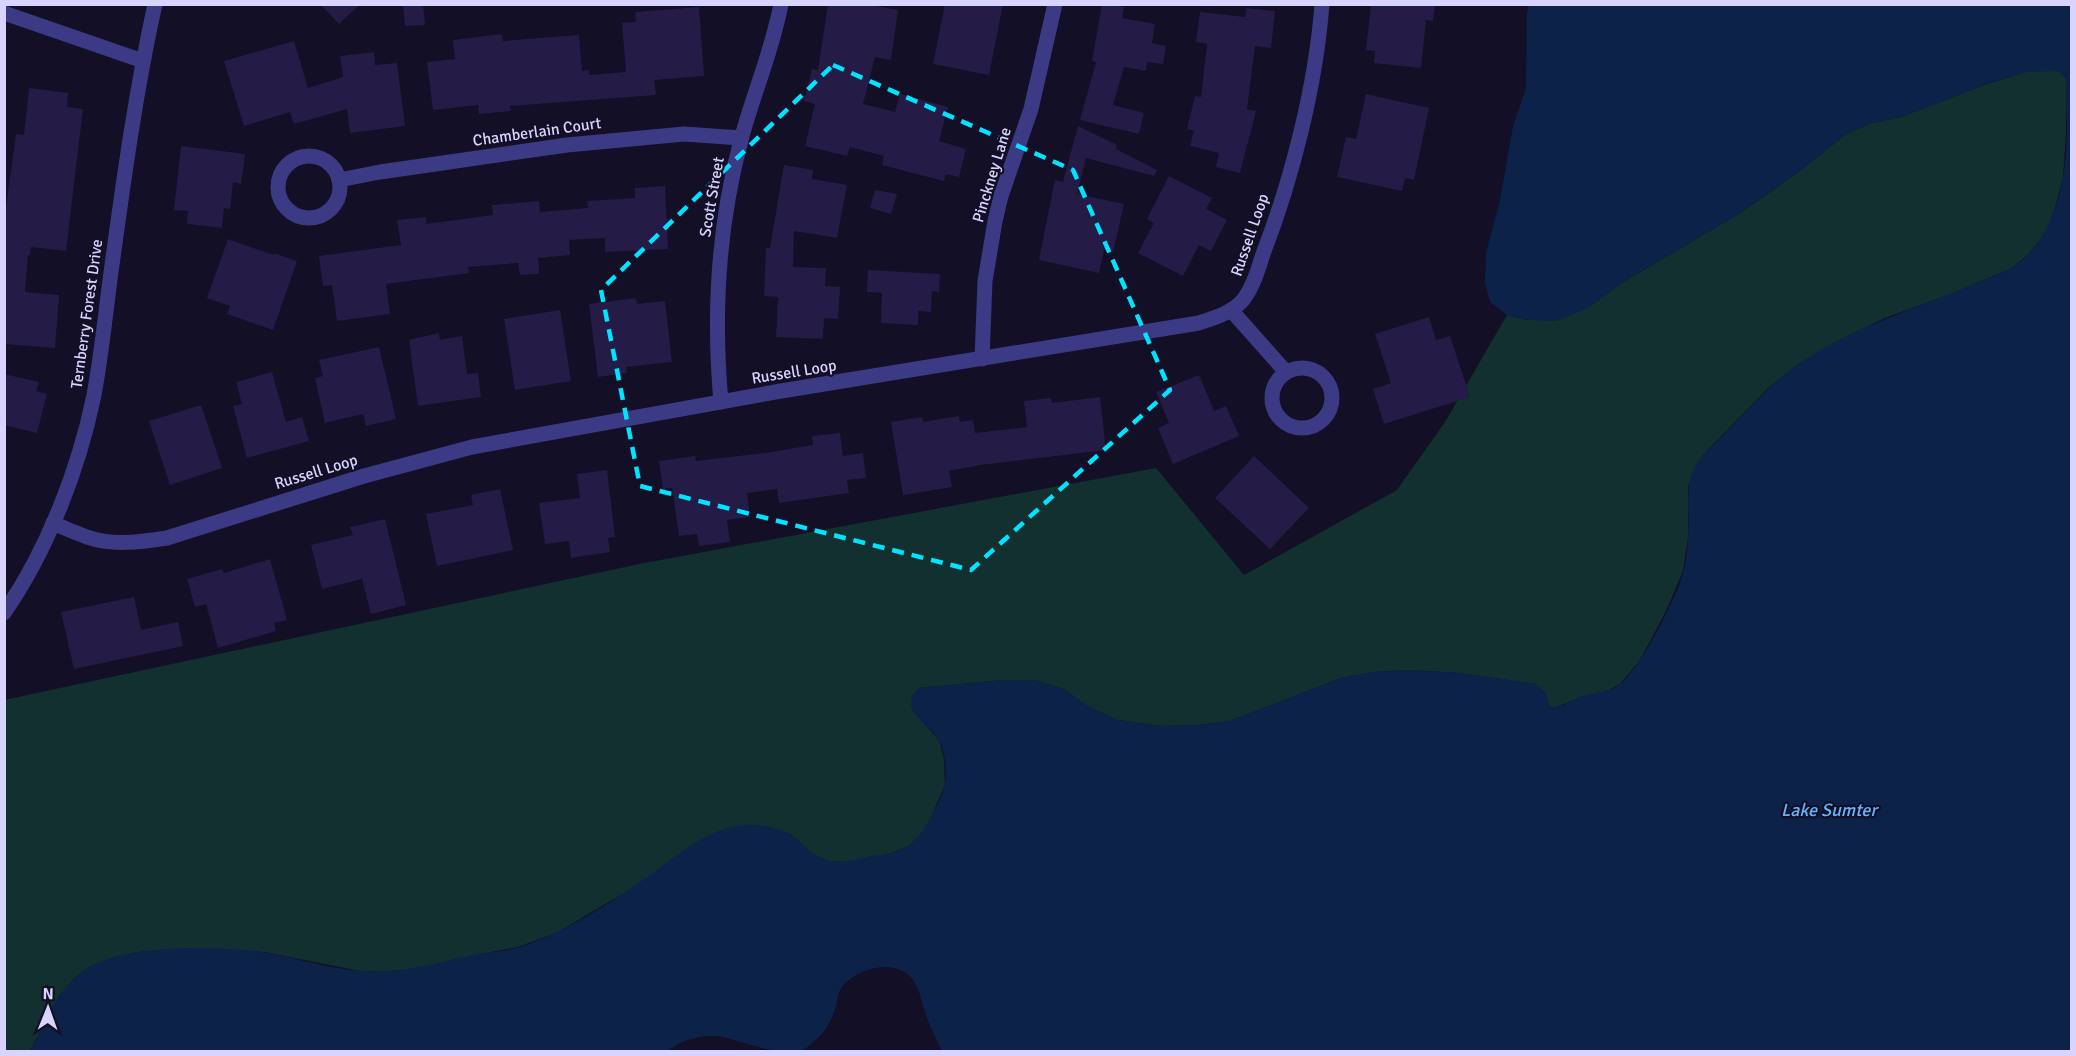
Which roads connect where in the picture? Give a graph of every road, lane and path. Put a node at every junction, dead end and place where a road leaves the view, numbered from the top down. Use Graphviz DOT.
graph roads {
  1 [pos="155,4"];
  2 [pos="781,4"];
  3 [pos="1055,4"];
  4 [pos="1322,4"];
  5 [pos="4,13"];
  6 [pos="143,61"];
  7 [pos="741,138"];
  8 [pos="339,180"];
  9 [pos="1232,310"];
  10 [pos="982,359"];
  11 [pos="1286,372"];
  12 [pos="721,402"];
  13 [pos="53,523"];
  14 [pos="4,613"];
  1 -- 6 [label="street, Ternberry Forest Drive"];
  2 -- 7 [label="street, Scott Street"];
  3 -- 10 [label="street, Pinckney Lane"];
  4 -- 9 [label="street, Russell Loop"];
  5 -- 6 [label="street"];
  6 -- 13 [label="street, Ternberry Forest Drive"];
  7 -- 8 [label="street, Chamberlain Court"];
  7 -- 12 [label="street, Scott Street"];
  8 -- 8 [label="street"];
  9 -- 10 [label="street, Russell Loop"];
  9 -- 11 [label="street"];
  10 -- 12 [label="street, Russell Loop"];
  11 -- 11 [label="street"];
  12 -- 13 [label="street, Russell Loop"];
  13 -- 14 [label="street, Ternberry Forest Drive"];
}
